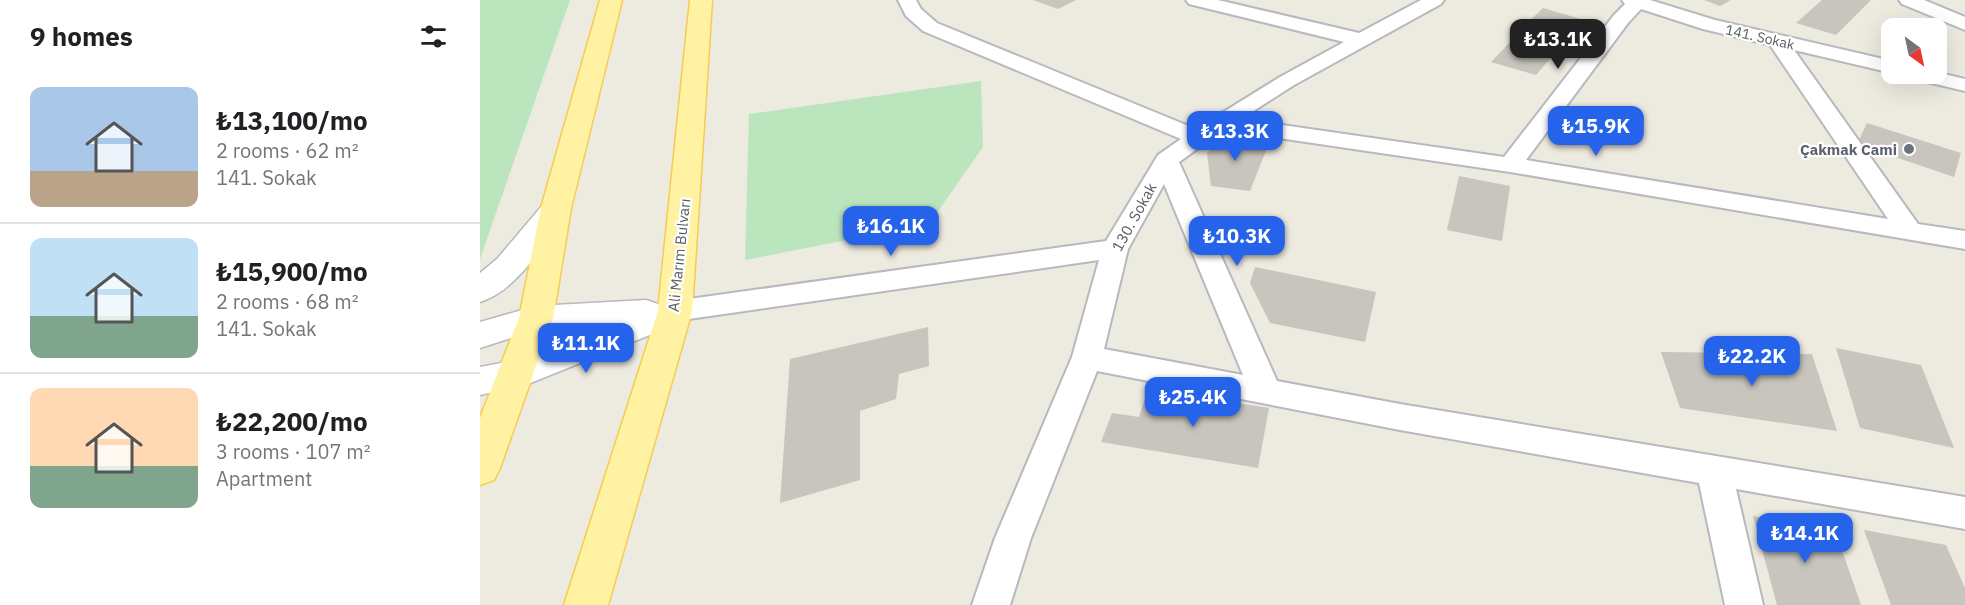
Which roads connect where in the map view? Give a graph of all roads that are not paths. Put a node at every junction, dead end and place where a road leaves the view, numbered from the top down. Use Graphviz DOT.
graph roads {
  1 [pos="610,0"];
  2 [pos="703,0"];
  3 [pos="907,0"];
  4 [pos="1195,0"];
  5 [pos="1435,0"];
  6 [pos="1908,0"];
  7 [pos="1634,1"];
  8 [pos="1965,24"];
  9 [pos="1362,40"];
  10 [pos="1777,41"];
  11 [pos="1881,65"];
  12 [pos="1947,81"];
  13 [pos="1965,85"];
  14 [pos="1220,123"];
  15 [pos="1198,138"];
  16 [pos="1166,160"];
  17 [pos="1510,165"];
  18 [pos="556,208"];
  19 [pos="1909,230"];
  20 [pos="1965,240"];
  21 [pos="1114,249"];
  22 [pos="480,291"];
  23 [pos="675,310"];
  24 [pos="536,318"];
  25 [pos="480,335"];
  26 [pos="1087,357"];
  27 [pos="514,374"];
  28 [pos="480,381"];
  29 [pos="1266,391"];
  30 [pos="480,468"];
  31 [pos="1714,470"];
  32 [pos="1965,513"];
  33 [pos="586,605"];
  34 [pos="991,605"];
  35 [pos="1744,605"];
  1 -- 18 [label="main road"];
  2 -- 23 [label="main road, Ali Marım Bulvarı"];
  3 -- 15 [label="street"];
  4 -- 9 [label="street"];
  5 -- 9 [label="street, 130. Sokak"];
  6 -- 8 [label="street"];
  7 -- 10 [label="street, 141. Sokak"];
  7 -- 17 [label="street"];
  9 -- 14 [label="street, 130. Sokak"];
  10 -- 11 [label="street, 141. Sokak"];
  10 -- 19 [label="street"];
  12 -- 13 [label="street"];
  14 -- 15 [label="street, 130. Sokak"];
  14 -- 17 [label="street"];
  15 -- 16 [label="street, 130. Sokak"];
  16 -- 21 [label="street, 130. Sokak"];
  16 -- 29 [label="street"];
  17 -- 19 [label="street"];
  18 -- 22 [label="street"];
  18 -- 24 [label="main road"];
  19 -- 20 [label="street"];
  21 -- 23 [label="street"];
  21 -- 26 [label="street, 130. Sokak"];
  23 -- 24 [label="street"];
  23 -- 27 [label="street"];
  23 -- 33 [label="main road, Ali Marım Bulvarı"];
  24 -- 25 [label="street"];
  24 -- 27 [label="main road"];
  26 -- 29 [label="street"];
  26 -- 34 [label="street, 130. Sokak"];
  27 -- 28 [label="street"];
  27 -- 30 [label="main road"];
  29 -- 31 [label="street"];
  31 -- 32 [label="street"];
  31 -- 35 [label="street"];
}
